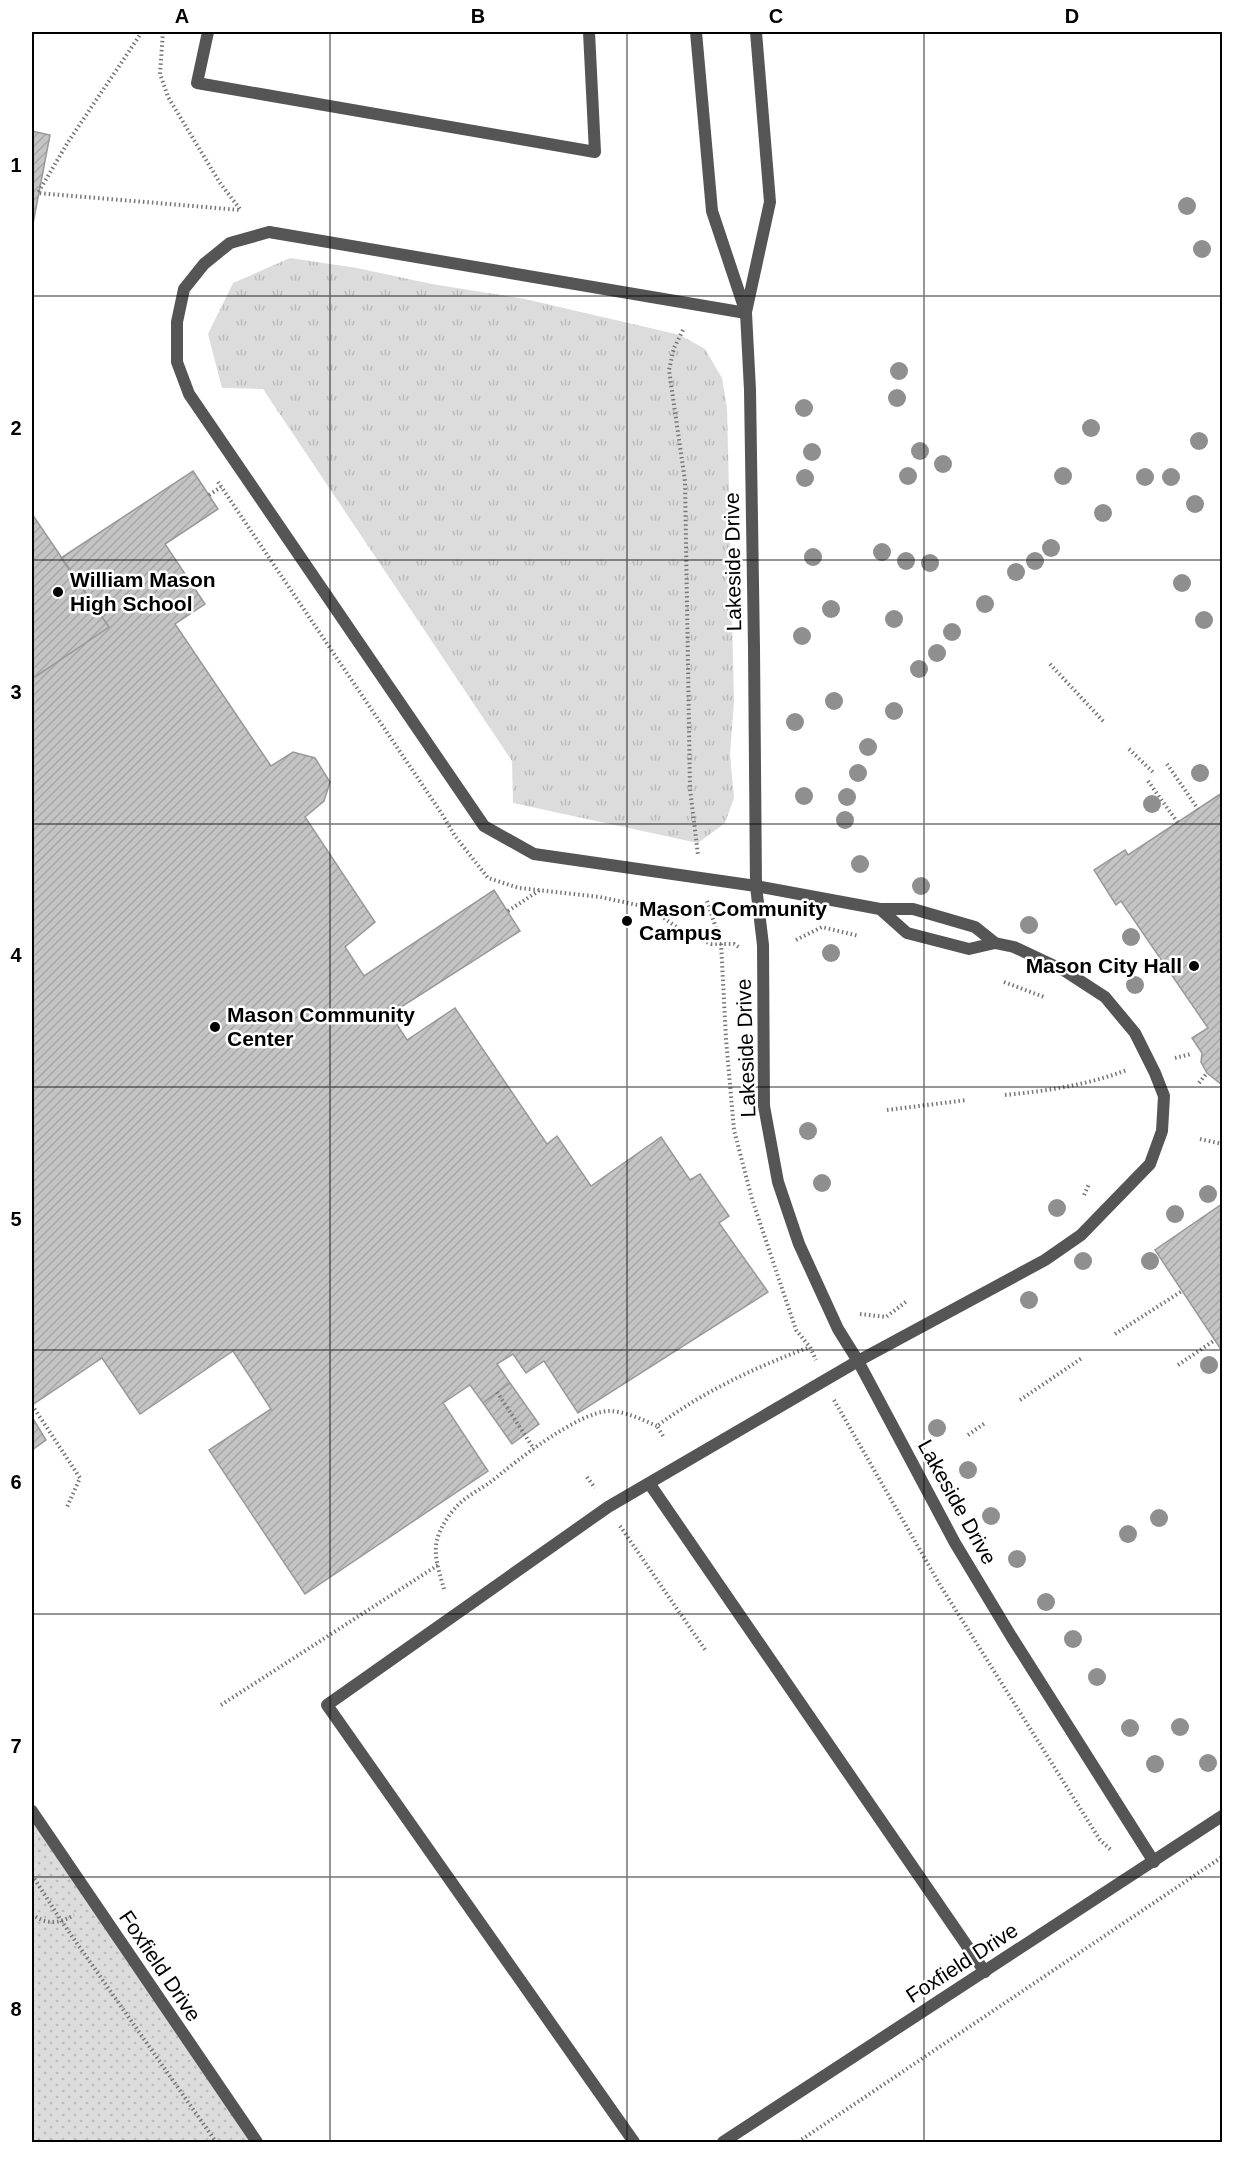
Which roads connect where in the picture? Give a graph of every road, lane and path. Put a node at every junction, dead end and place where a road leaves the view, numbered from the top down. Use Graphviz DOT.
graph roads {
  1 [pos="142,32"];
  2 [pos="163,32"];
  3 [pos="208,32"];
  4 [pos="589,32"];
  5 [pos="696,32"];
  6 [pos="756,32"];
  7 [pos="746,313"];
  8 [pos="682,330"];
  9 [pos="221,488"];
  10 [pos="209,495"];
  11 [pos="1050,664"];
  12 [pos="1104,722"];
  13 [pos="1129,749"];
  14 [pos="1167,764"];
  15 [pos="1155,774"];
  16 [pos="1148,781"];
  17 [pos="1198,809"];
  18 [pos="1178,823"];
  19 [pos="695,836"];
  20 [pos="756,886"];
  21 [pos="541,890"];
  22 [pos="880,909"];
  23 [pos="507,911"];
  24 [pos="859,936"];
  25 [pos="796,940"];
  26 [pos="996,943"];
  27 [pos="1004,982"];
  28 [pos="1044,997"];
  29 [pos="1191,1054"];
  30 [pos="1175,1058"];
  31 [pos="1131,1069"];
  32 [pos="1206,1073"];
  33 [pos="1199,1083"];
  34 [pos="1005,1095"];
  35 [pos="967,1100"];
  36 [pos="887,1110"];
  37 [pos="1200,1140"];
  38 [pos="1222,1144"];
  39 [pos="1182,1291"];
  40 [pos="907,1301"];
  41 [pos="860,1314"];
  42 [pos="1115,1335"];
  43 [pos="1215,1340"];
  44 [pos="810,1347"];
  45 [pos="1082,1358"];
  46 [pos="858,1361"];
  47 [pos="1178,1365"];
  48 [pos="497,1392"];
  49 [pos="1020,1400"];
  50 [pos="834,1401"];
  51 [pos="32,1405"];
  52 [pos="986,1423"];
  53 [pos="657,1426"];
  54 [pos="968,1435"];
  55 [pos="663,1436"];
  56 [pos="534,1449"];
  57 [pos="587,1477"];
  58 [pos="649,1483"];
  59 [pos="595,1489"];
  60 [pos="67,1507"];
  61 [pos="620,1525"];
  62 [pos="438,1565"];
  63 [pos="444,1589"];
  64 [pos="706,1651"];
  65 [pos="221,1705"];
  66 [pos="32,1811"];
  67 [pos="1222,1816"];
  68 [pos="1112,1851"];
  69 [pos="1222,1857"];
  70 [pos="1154,1862"];
  71 [pos="32,1875"];
  72 [pos="32,1914"];
  73 [pos="76,1914"];
  74 [pos="62,1922"];
  75 [pos="985,1972"];
  76 [pos="216,2142"];
  77 [pos="257,2142"];
  78 [pos="634,2142"];
  79 [pos="723,2142"];
  80 [pos="798,2142"];
  1 -- 2 [label="path"];
  3 -- 4 [label="street"];
  5 -- 7 [label="street, Lakeside Drive"];
  6 -- 7 [label="street, Lakeside Drive"];
  7 -- 20 [label="street, Lakeside Drive"];
  7 -- 20 [label="street"];
  8 -- 19 [label="path"];
  9 -- 10 [label="path"];
  11 -- 12 [label="path"];
  13 -- 15 [label="path"];
  14 -- 17 [label="path"];
  16 -- 18 [label="path"];
  20 -- 22 [label="street"];
  20 -- 46 [label="street, Lakeside Drive"];
  21 -- 23 [label="path"];
  22 -- 26 [label="street"];
  22 -- 26 [label="street"];
  24 -- 25 [label="path"];
  26 -- 46 [label="street"];
  27 -- 28 [label="path"];
  29 -- 30 [label="path"];
  31 -- 34 [label="path"];
  32 -- 33 [label="path"];
  35 -- 36 [label="path"];
  37 -- 38 [label="path"];
  39 -- 42 [label="path"];
  40 -- 41 [label="path"];
  43 -- 47 [label="path"];
  44 -- 53 [label="path"];
  45 -- 49 [label="path"];
  46 -- 58 [label="street"];
  46 -- 70 [label="street, Lakeside Drive"];
  48 -- 56 [label="path"];
  50 -- 68 [label="path"];
  51 -- 60 [label="path"];
  52 -- 54 [label="path"];
  53 -- 55 [label="path"];
  53 -- 56 [label="path"];
  56 -- 62 [label="path"];
  57 -- 59 [label="path"];
  58 -- 75 [label="street"];
  58 -- 78 [label="street"];
  61 -- 64 [label="path"];
  62 -- 63 [label="path"];
  62 -- 65 [label="path"];
  66 -- 77 [label="street, Foxfield Drive"];
  67 -- 70 [label="street, Foxfield Drive"];
  69 -- 80 [label="path"];
  70 -- 75 [label="street, Foxfield Drive"];
  71 -- 74 [label="path"];
  72 -- 74 [label="path"];
  73 -- 74 [label="path"];
  74 -- 76 [label="path"];
  75 -- 79 [label="street, Foxfield Drive"];
}
